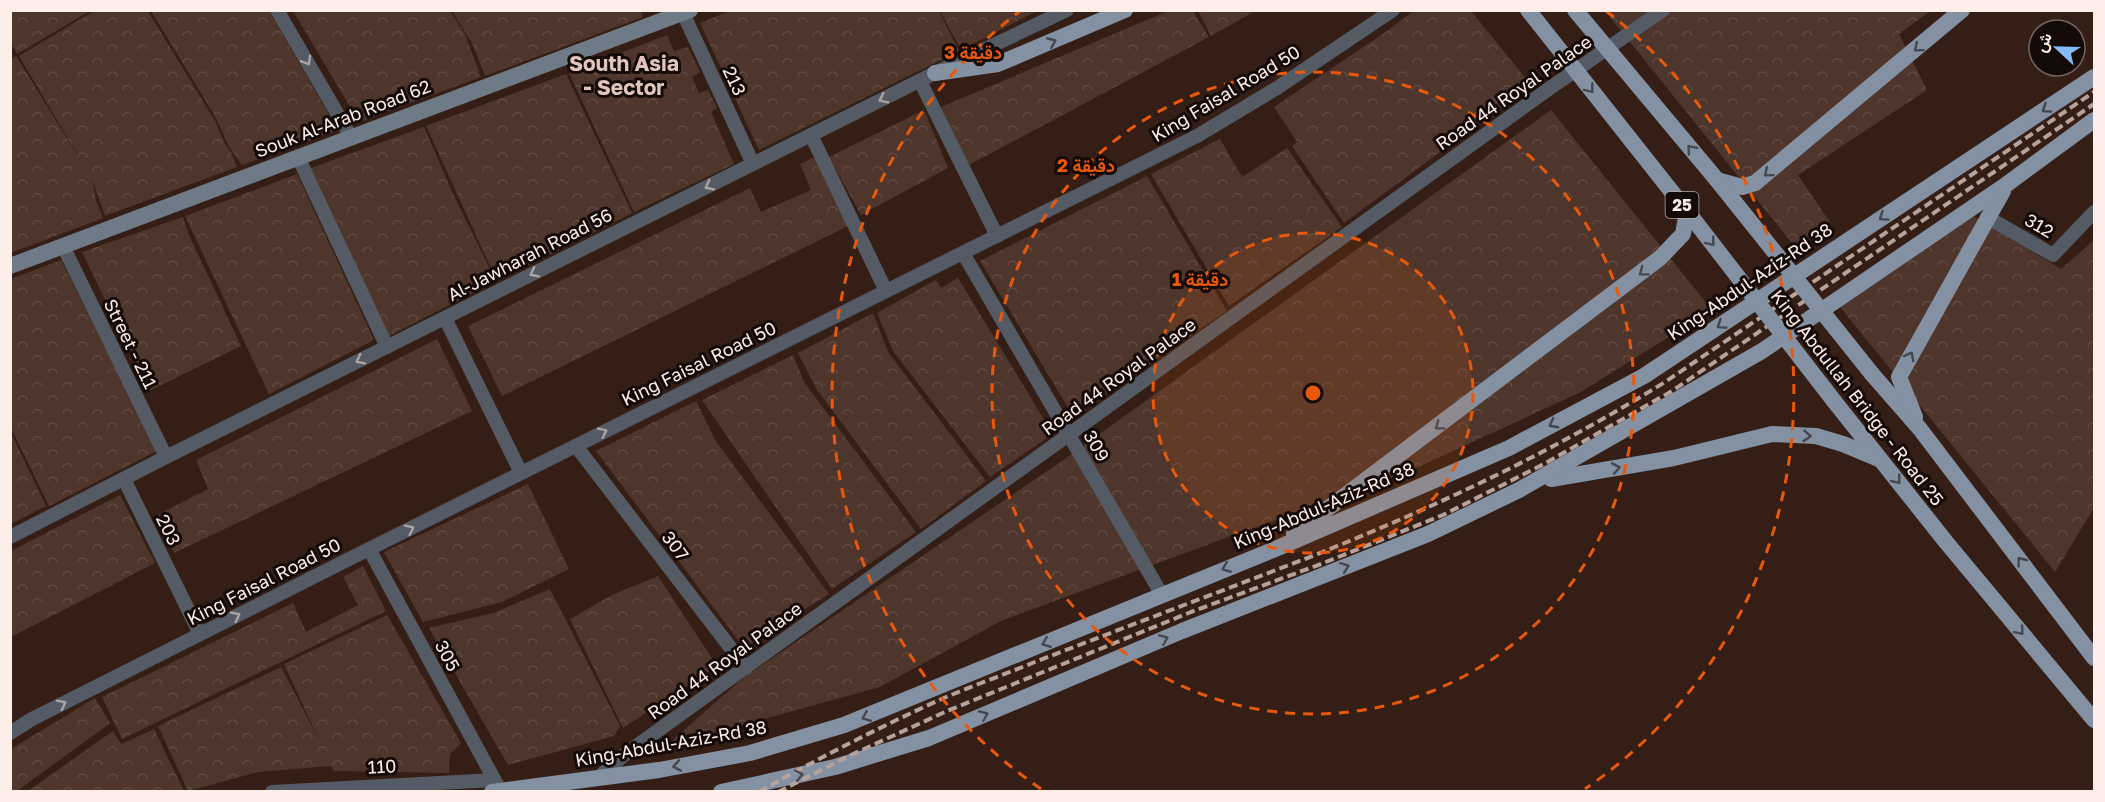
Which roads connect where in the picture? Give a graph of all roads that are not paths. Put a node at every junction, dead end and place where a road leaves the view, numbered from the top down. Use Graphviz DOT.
graph roads {
  1 [pos="277,10"];
  2 [pos="1068,10"];
  3 [pos="1125,10"];
  4 [pos="1393,10"];
  5 [pos="1528,10"];
  6 [pos="1575,10"];
  7 [pos="1664,10"];
  8 [pos="1962,10"];
  9 [pos="687,12"];
  10 [pos="928,77"];
  11 [pos="2094,77"];
  12 [pos="2094,120"];
  13 [pos="811,135"];
  14 [pos="351,137"];
  15 [pos="298,157"];
  16 [pos="753,164"];
  17 [pos="1717,180"];
  18 [pos="2007,184"];
  19 [pos="1686,211"];
  20 [pos="2094,212"];
  21 [pos="1987,217"];
  22 [pos="997,236"];
  23 [pos="63,246"];
  24 [pos="963,253"];
  25 [pos="10,266"];
  26 [pos="886,291"];
  27 [pos="445,318"];
  28 [pos="387,346"];
  29 [pos="1920,429"];
  30 [pos="1069,435"];
  31 [pos="576,446"];
  32 [pos="166,457"];
  33 [pos="1881,460"];
  34 [pos="521,473"];
  35 [pos="124,480"];
  36 [pos="1538,481"];
  37 [pos="10,537"];
  38 [pos="369,549"];
  39 [pos="1274,549"];
  40 [pos="1161,595"];
  41 [pos="200,634"];
  42 [pos="2094,658"];
  43 [pos="746,668"];
  44 [pos="2094,720"];
  45 [pos="10,733"];
  46 [pos="599,777"];
  47 [pos="495,787"];
  48 [pos="272,792"];
  49 [pos="722,792"];
  1 -- 14 [label="street, one-way"];
  2 -- 10 [label="street, Al-Jawharah Road 56"];
  10 -- 3 [label="main road, one-way"];
  4 -- 22 [label="street, King Faisal Road 50"];
  5 -- 19 [label="main road, King Abdullah Bridge - Road 25 / 25, one-way, bridge"];
  17 -- 6 [label="main road, King Abdullah Bridge - Road 25 / 25, one-way, bridge"];
  7 -- 30 [label="street, Road 44 Royal Palace"];
  8 -- 17 [label="main road, one-way"];
  9 -- 14 [label="main road, Souk Al-Arab Road 62"];
  9 -- 16 [label="street, 213"];
  10 -- 13 [label="street, Al-Jawharah Road 56, one-way"];
  10 -- 22 [label="street"];
  11 -- 39 [label="main road, King-Abdul-Aziz-Rd 38, one-way"];
  12 -- 18 [label="main road"];
  13 -- 16 [label="street, Al-Jawharah Road 56"];
  13 -- 26 [label="street"];
  14 -- 15 [label="main road, Souk Al-Arab Road 62"];
  15 -- 23 [label="main road, Souk Al-Arab Road 62"];
  15 -- 28 [label="street"];
  16 -- 27 [label="street, Al-Jawharah Road 56, one-way"];
  17 -- 29 [label="main road, King Abdullah Bridge - Road 25 / 25, bridge"];
  18 -- 21 [label="main road"];
  18 -- 36 [label="main road"];
  19 -- 33 [label="main road, King Abdullah Bridge - Road 25 / 25, one-way, bridge"];
  19 -- 39 [label="main road, one-way"];
  20 -- 21 [label="street, 312"];
  29 -- 21 [label="main road, one-way"];
  22 -- 24 [label="street, King Faisal Road 50"];
  23 -- 25 [label="main road, Souk Al-Arab Road 62"];
  23 -- 32 [label="street, Street - 211"];
  24 -- 26 [label="street, King Faisal Road 50"];
  24 -- 30 [label="street, 309"];
  31 -- 26 [label="street, King Faisal Road 50, one-way"];
  27 -- 28 [label="street, Al-Jawharah Road 56"];
  27 -- 34 [label="street"];
  28 -- 32 [label="street, Al-Jawharah Road 56, one-way"];
  42 -- 29 [label="main road, King Abdullah Bridge - Road 25 / 25, one-way"];
  30 -- 40 [label="street, 309"];
  30 -- 43 [label="street, Road 44 Royal Palace"];
  31 -- 34 [label="street, King Faisal Road 50"];
  31 -- 43 [label="street, 307"];
  32 -- 35 [label="street, Al-Jawharah Road 56"];
  36 -- 33 [label="main road, one-way"];
  33 -- 44 [label="main road, King Abdullah Bridge - Road 25 / 25, one-way"];
  38 -- 34 [label="street, King Faisal Road 50, one-way"];
  35 -- 37 [label="street, Al-Jawharah Road 56"];
  35 -- 41 [label="street, 203"];
  49 -- 36 [label="main road, one-way"];
  41 -- 38 [label="street, King Faisal Road 50, one-way"];
  38 -- 47 [label="street, 305"];
  39 -- 40 [label="main road, King-Abdul-Aziz-Rd 38, one-way"];
  40 -- 46 [label="main road, King-Abdul-Aziz-Rd 38, one-way"];
  45 -- 41 [label="street, King Faisal Road 50, one-way"];
  43 -- 46 [label="street, Road 44 Royal Palace"];
  46 -- 47 [label="main road, King-Abdul-Aziz-Rd 38"];
  47 -- 48 [label="street, 110"];
}
